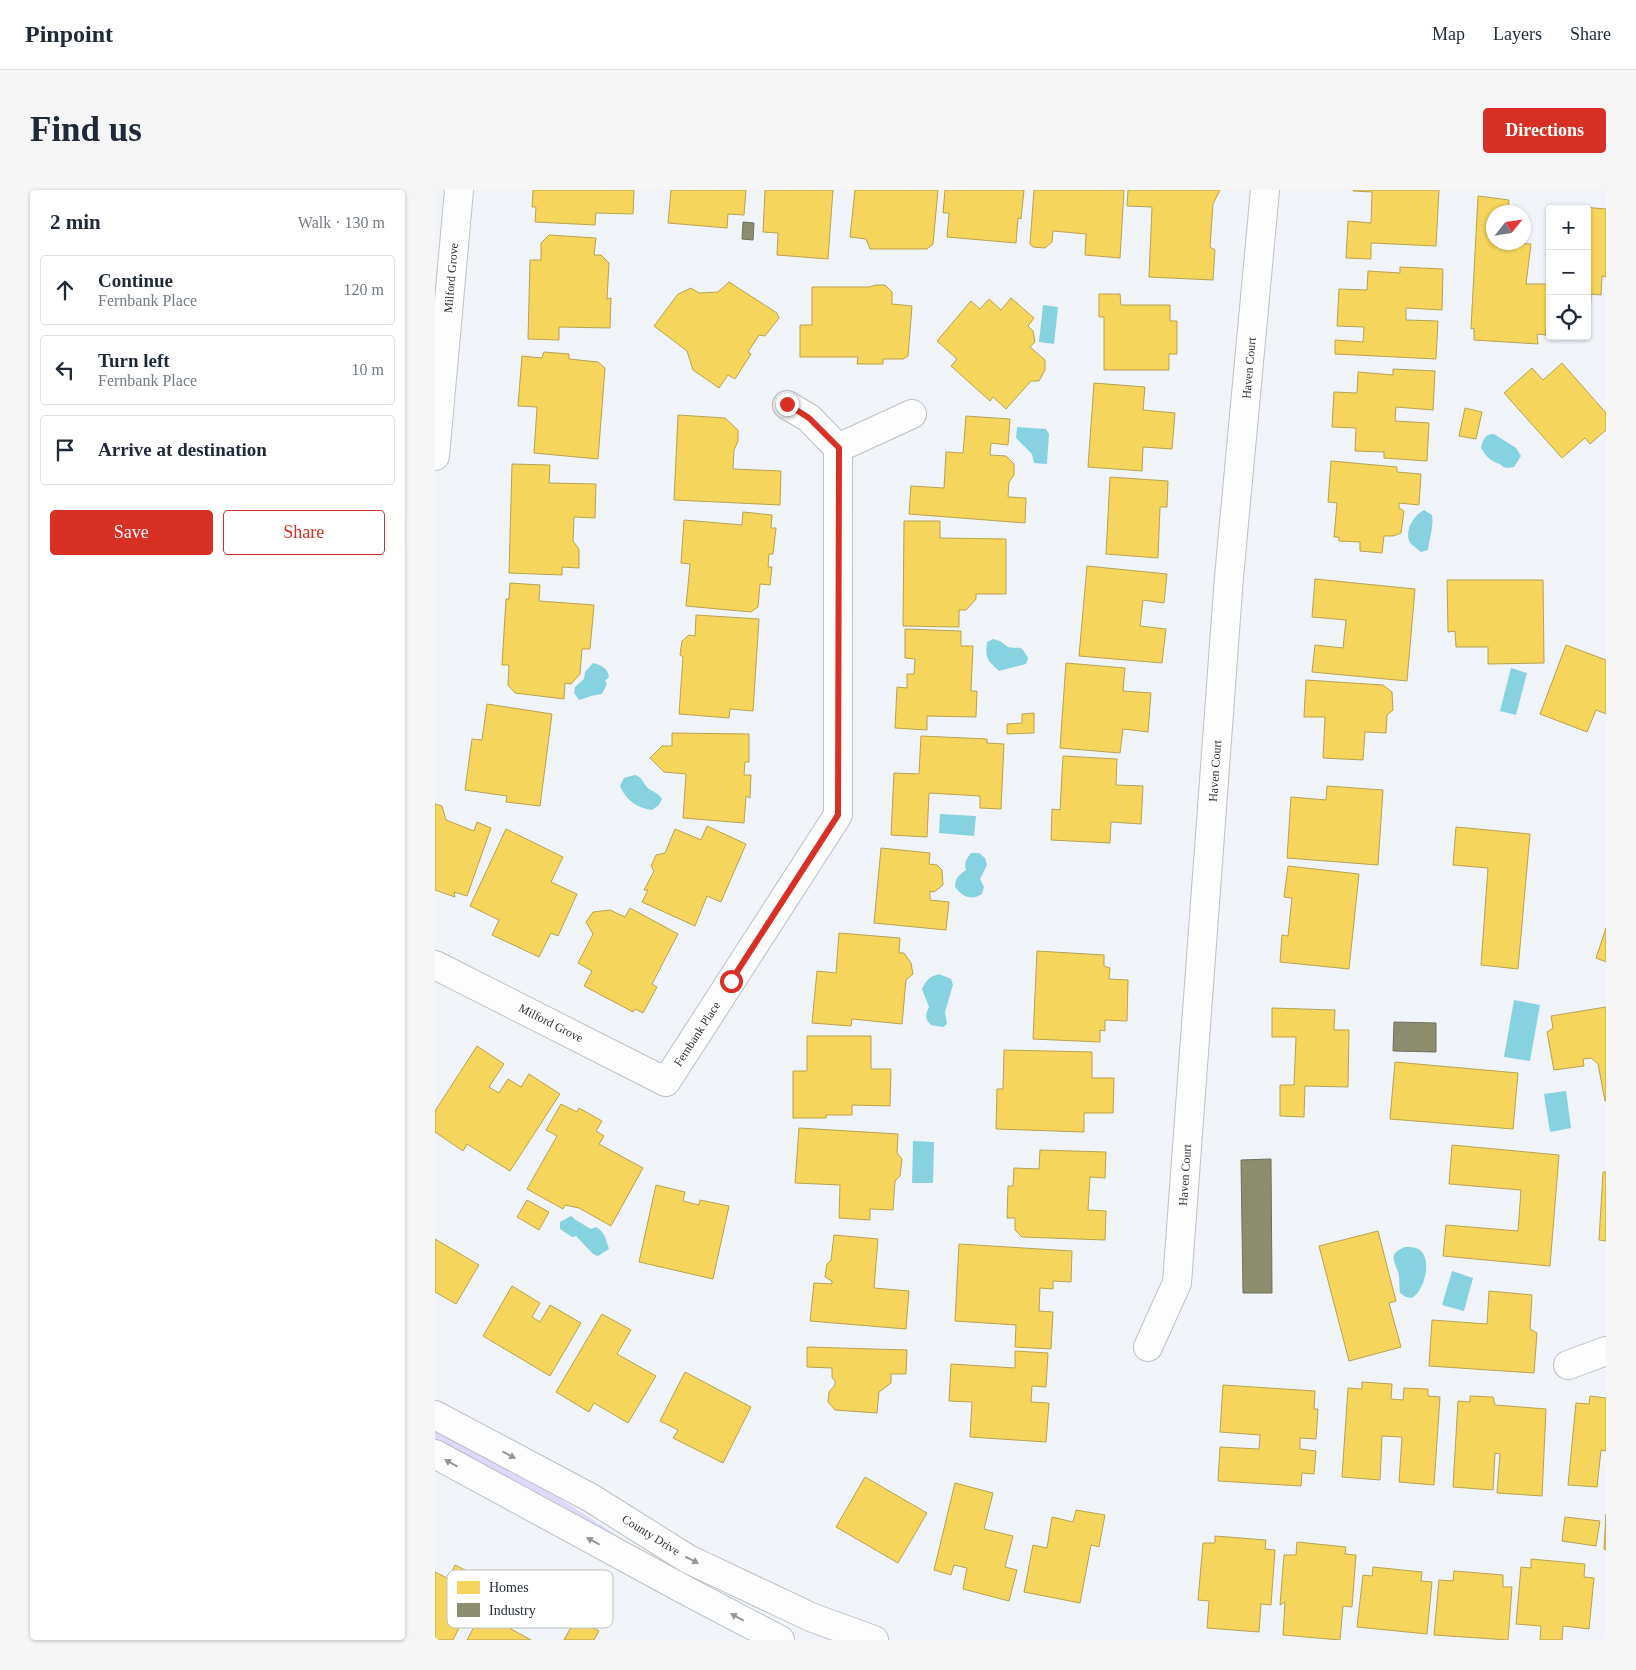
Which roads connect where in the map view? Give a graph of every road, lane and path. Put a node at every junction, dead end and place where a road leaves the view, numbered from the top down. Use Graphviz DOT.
graph roads {
  1 [pos="459,190"];
  2 [pos="1265,190"];
  3 [pos="787,404"];
  4 [pos="912,414"];
  5 [pos="839,448"];
  6 [pos="435,456"];
  7 [pos="435,965"];
  8 [pos="666,1082"];
  9 [pos="1148,1347"];
  10 [pos="1606,1351"];
  11 [pos="1568,1365"];
  12 [pos="435,1416"];
  13 [pos="435,1454"];
  14 [pos="780,1640"];
  15 [pos="874,1640"];
  1 -- 6 [label="street, Milford Grove"];
  2 -- 9 [label="street, Haven Court"];
  3 -- 5 [label="street"];
  4 -- 5 [label="street"];
  5 -- 8 [label="street, Fernbank Place"];
  7 -- 8 [label="street, Milford Grove"];
  10 -- 11 [label="street"];
  12 -- 15 [label="street, County Drive, one-way"];
  14 -- 13 [label="street, one-way"];
}
